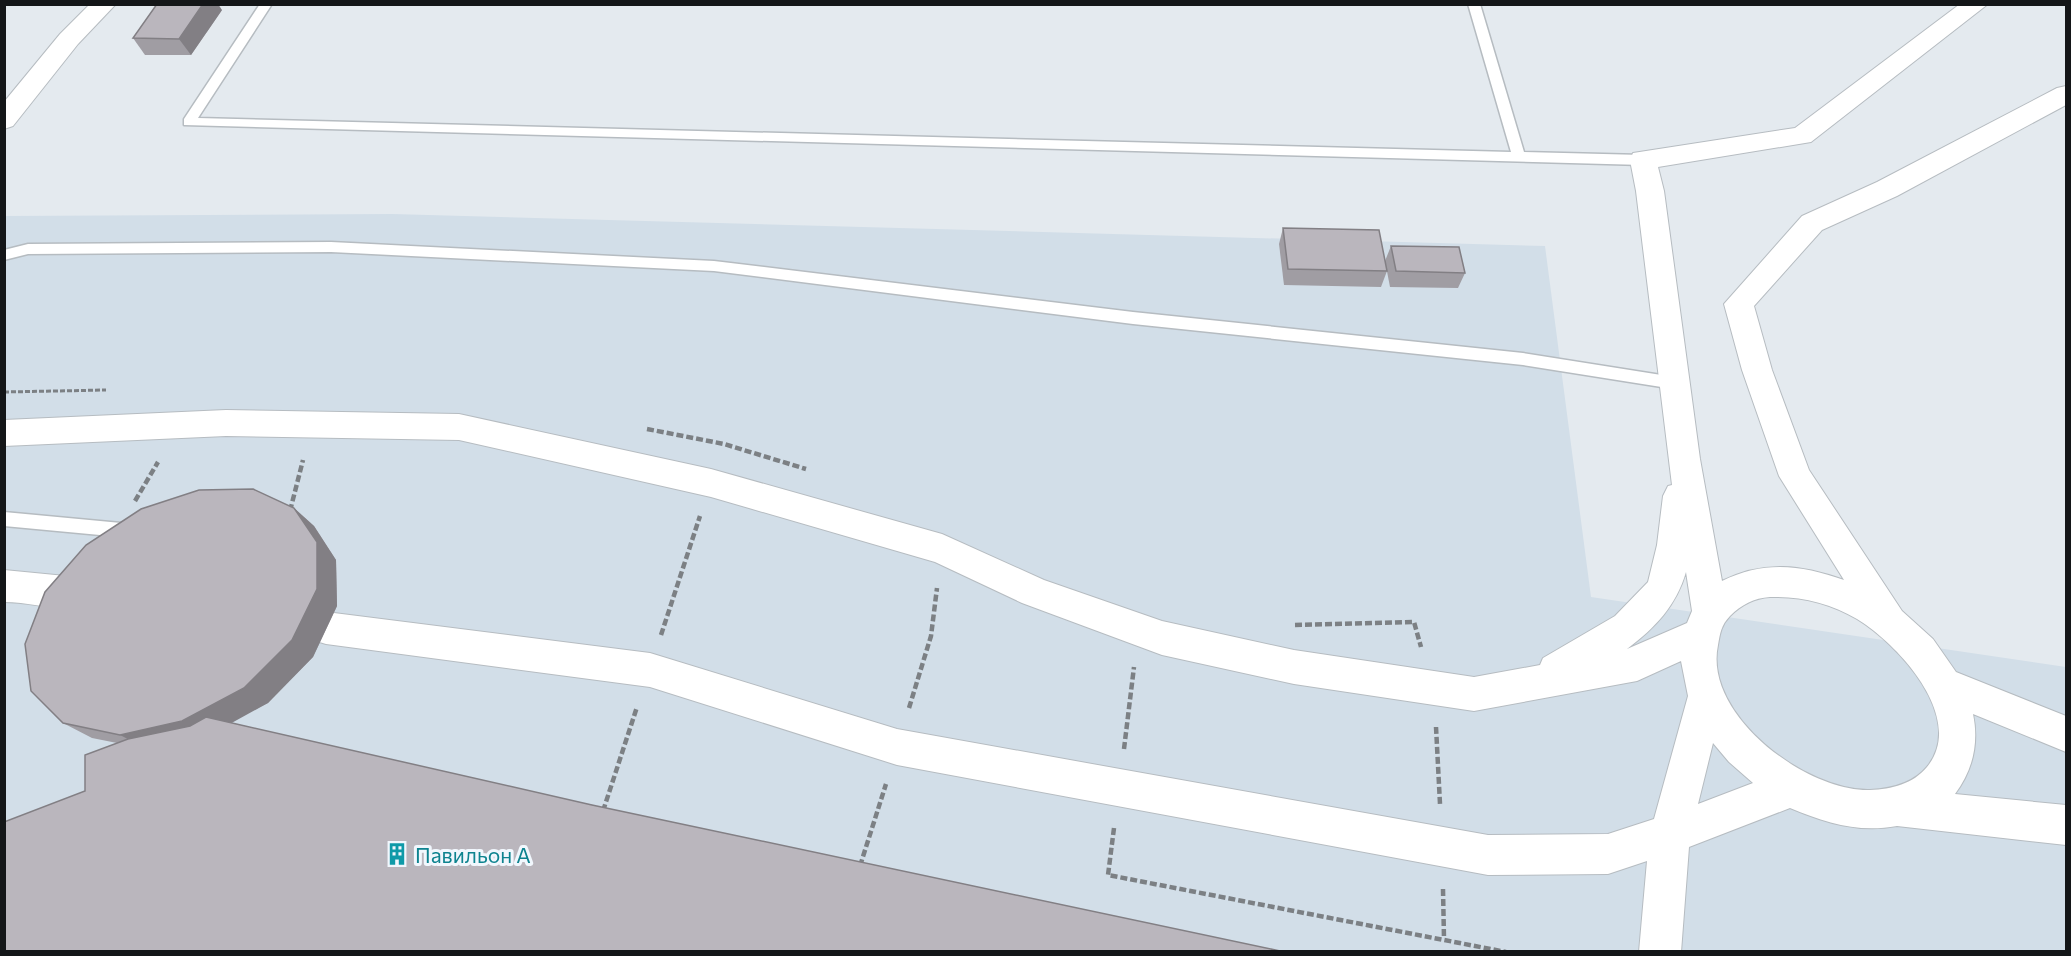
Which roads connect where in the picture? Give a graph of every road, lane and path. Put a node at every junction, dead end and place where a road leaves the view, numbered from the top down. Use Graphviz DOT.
graph roads {
  1 [pos="104,4"];
  2 [pos="266,4"];
  3 [pos="1474,4"];
  4 [pos="1976,4"];
  5 [pos="2067,94"];
  6 [pos="4,120"];
  7 [pos="1519,156"];
  8 [pos="1642,159"];
  9 [pos="4,255"];
  10 [pos="1674,383"];
  11 [pos="4,433"];
  12 [pos="724,444"];
  13 [pos="1684,459"];
  14 [pos="711,483"];
  15 [pos="4,519"];
  16 [pos="145,532"];
  17 [pos="942,549"];
  18 [pos="4,586"];
  19 [pos="86,594"];
  20 [pos="1705,623"];
  21 [pos="1891,623"];
  22 [pos="326,628"];
  23 [pos="650,670"];
  24 [pos="1943,684"];
  25 [pos="1474,694"];
  26 [pos="1706,698"];
  27 [pos="2067,734"];
  28 [pos="897,747"];
  29 [pos="1792,788"];
  30 [pos="1900,808"];
  31 [pos="602,814"];
  32 [pos="2067,825"];
  33 [pos="1670,834"];
  34 [pos="860,869"];
  35 [pos="1660,951"];
  1 -- 6 [label="street"];
  2 -- 7 [label="lane"];
  3 -- 7 [label="lane"];
  4 -- 8 [label="street"];
  5 -- 21 [label="street"];
  7 -- 8 [label="lane"];
  8 -- 10 [label="street"];
  9 -- 10 [label="lane"];
  10 -- 13 [label="street"];
  11 -- 14 [label="street"];
  12 -- 14 [label="path"];
  13 -- 20 [label="street"];
  13 -- 25 [label="street"];
  14 -- 17 [label="street"];
  14 -- 23 [label="path"];
  15 -- 16 [label="lane"];
  17 -- 25 [label="street"];
  17 -- 28 [label="path"];
  18 -- 19 [label="street"];
  20 -- 21 [label="street"];
  20 -- 25 [label="street"];
  20 -- 26 [label="street"];
  21 -- 24 [label="street"];
  22 -- 23 [label="street"];
  23 -- 28 [label="street"];
  23 -- 31 [label="path"];
  24 -- 27 [label="street"];
  24 -- 30 [label="street"];
  26 -- 29 [label="street"];
  26 -- 33 [label="street"];
  28 -- 33 [label="street"];
  28 -- 34 [label="path"];
  29 -- 30 [label="street"];
  29 -- 33 [label="street"];
  30 -- 32 [label="street"];
  33 -- 35 [label="street"];
}
